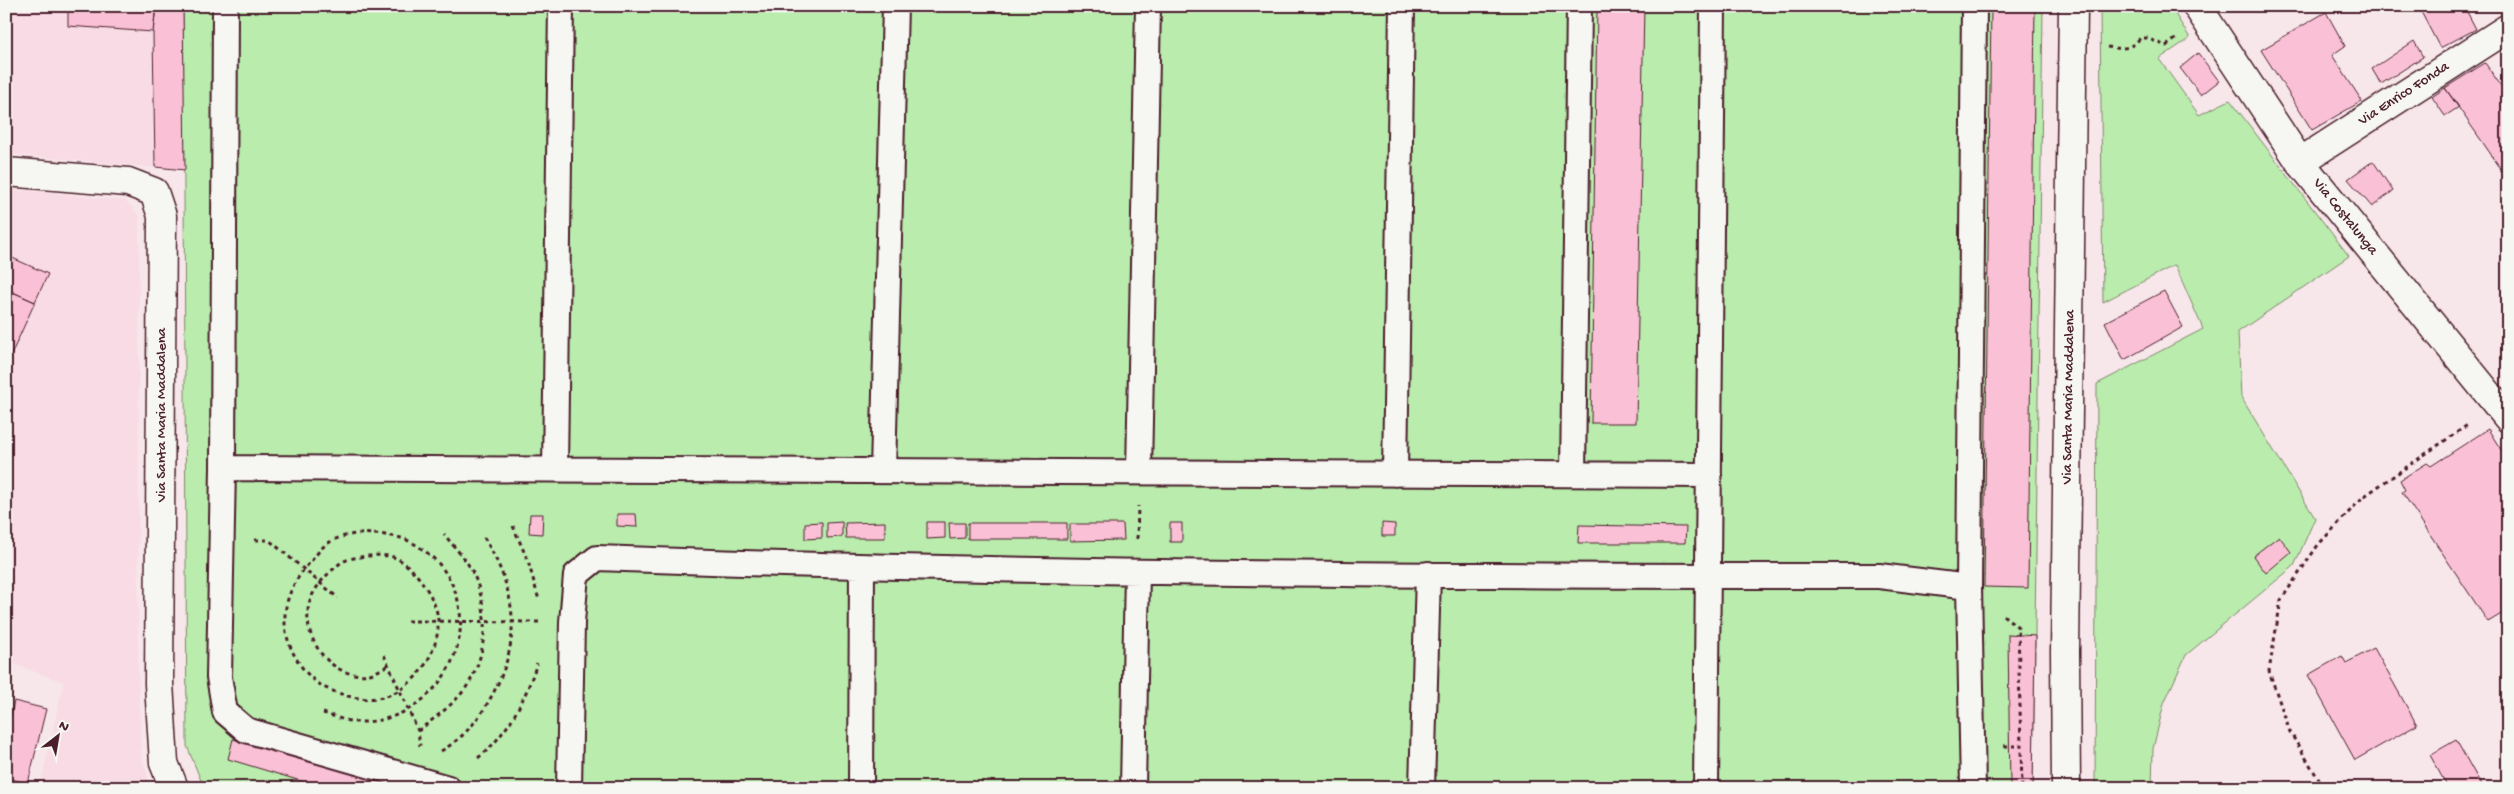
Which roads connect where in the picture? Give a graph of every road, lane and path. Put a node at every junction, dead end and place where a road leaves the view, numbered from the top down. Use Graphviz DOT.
graph roads {
  1 [pos="225,6"];
  2 [pos="561,6"];
  3 [pos="895,6"];
  4 [pos="1148,6"];
  5 [pos="1402,6"];
  6 [pos="1579,6"];
  7 [pos="1713,6"];
  8 [pos="1974,6"];
  9 [pos="2073,6"];
  10 [pos="2198,6"];
  11 [pos="2508,28"];
  12 [pos="2184,34"];
  13 [pos="2104,47"];
  14 [pos="2300,162"];
  15 [pos="6,172"];
  16 [pos="2503,411"];
  17 [pos="223,468"];
  18 [pos="555,469"];
  19 [pos="883,471"];
  20 [pos="1139,472"];
  21 [pos="1394,474"];
  22 [pos="1573,474"];
  23 [pos="1709,475"];
  24 [pos="513,526"];
  25 [pos="444,534"];
  26 [pos="482,534"];
  27 [pos="269,540"];
  28 [pos="862,568"];
  29 [pos="304,569"];
  30 [pos="1137,572"];
  31 [pos="1428,574"];
  32 [pos="1708,576"];
  33 [pos="320,583"];
  34 [pos="1970,590"];
  35 [pos="338,598"];
  36 [pos="540,605"];
  37 [pos="541,614"];
  38 [pos="407,621"];
  39 [pos="438,621"];
  40 [pos="462,621"];
  41 [pos="484,621"];
  42 [pos="512,621"];
  43 [pos="542,622"];
  44 [pos="541,631"];
  45 [pos="384,655"];
  46 [pos="538,659"];
  47 [pos="389,665"];
  48 [pos="400,689"];
  49 [pos="409,711"];
  50 [pos="323,713"];
  51 [pos="418,731"];
  52 [pos="421,756"];
  53 [pos="478,758"];
  54 [pos="414,778"];
  55 [pos="174,788"];
  56 [pos="448,788"];
  57 [pos="569,788"];
  58 [pos="861,788"];
  59 [pos="1133,788"];
  60 [pos="1422,788"];
  61 [pos="1706,788"];
  62 [pos="1973,788"];
  63 [pos="2022,788"];
  64 [pos="2066,788"];
  65 [pos="2324,788"];
  1 -- 17 [label="lane"];
  2 -- 18 [label="lane"];
  3 -- 19 [label="lane"];
  4 -- 20 [label="lane"];
  5 -- 21 [label="lane"];
  6 -- 22 [label="lane"];
  7 -- 23 [label="lane"];
  8 -- 34 [label="lane"];
  9 -- 64 [label="street, Via Santa Maria Maddalena"];
  10 -- 14 [label="street, Via Costalunga"];
  11 -- 14 [label="street, Via Enrico Fonda"];
  12 -- 13 [label="path"];
  14 -- 16 [label="street, Via Costalunga"];
  15 -- 55 [label="street, Via Santa Maria Maddalena"];
  16 -- 65 [label="path"];
  17 -- 18 [label="lane"];
  17 -- 54 [label="lane"];
  18 -- 19 [label="lane"];
  19 -- 20 [label="lane"];
  20 -- 21 [label="lane"];
  20 -- 30 [label="path"];
  21 -- 22 [label="lane"];
  22 -- 23 [label="lane"];
  23 -- 32 [label="lane"];
  24 -- 36 [label="path"];
  25 -- 41 [label="path"];
  26 -- 42 [label="path"];
  27 -- 29 [label="path"];
  28 -- 30 [label="lane"];
  28 -- 57 [label="lane"];
  28 -- 58 [label="lane"];
  29 -- 33 [label="path"];
  29 -- 40 [label="path"];
  29 -- 48 [label="path"];
  30 -- 31 [label="lane"];
  30 -- 59 [label="lane"];
  31 -- 32 [label="lane"];
  31 -- 60 [label="lane"];
  32 -- 34 [label="lane"];
  32 -- 61 [label="lane"];
  33 -- 35 [label="path"];
  33 -- 39 [label="path"];
  33 -- 47 [label="path"];
  34 -- 62 [label="lane"];
  34 -- 63 [label="path"];
  37 -- 43 [label="path"];
  38 -- 39 [label="path"];
  39 -- 40 [label="path"];
  39 -- 48 [label="path"];
  40 -- 41 [label="path"];
  40 -- 49 [label="path"];
  41 -- 42 [label="path"];
  41 -- 51 [label="path"];
  42 -- 43 [label="path"];
  42 -- 52 [label="path"];
  43 -- 44 [label="path"];
  45 -- 47 [label="path"];
  46 -- 53 [label="path"];
  47 -- 48 [label="path"];
  48 -- 49 [label="path"];
  49 -- 50 [label="path"];
  49 -- 51 [label="path"];
  51 -- 52 [label="path"];
  52 -- 54 [label="path"];
  54 -- 56 [label="lane"];
}
